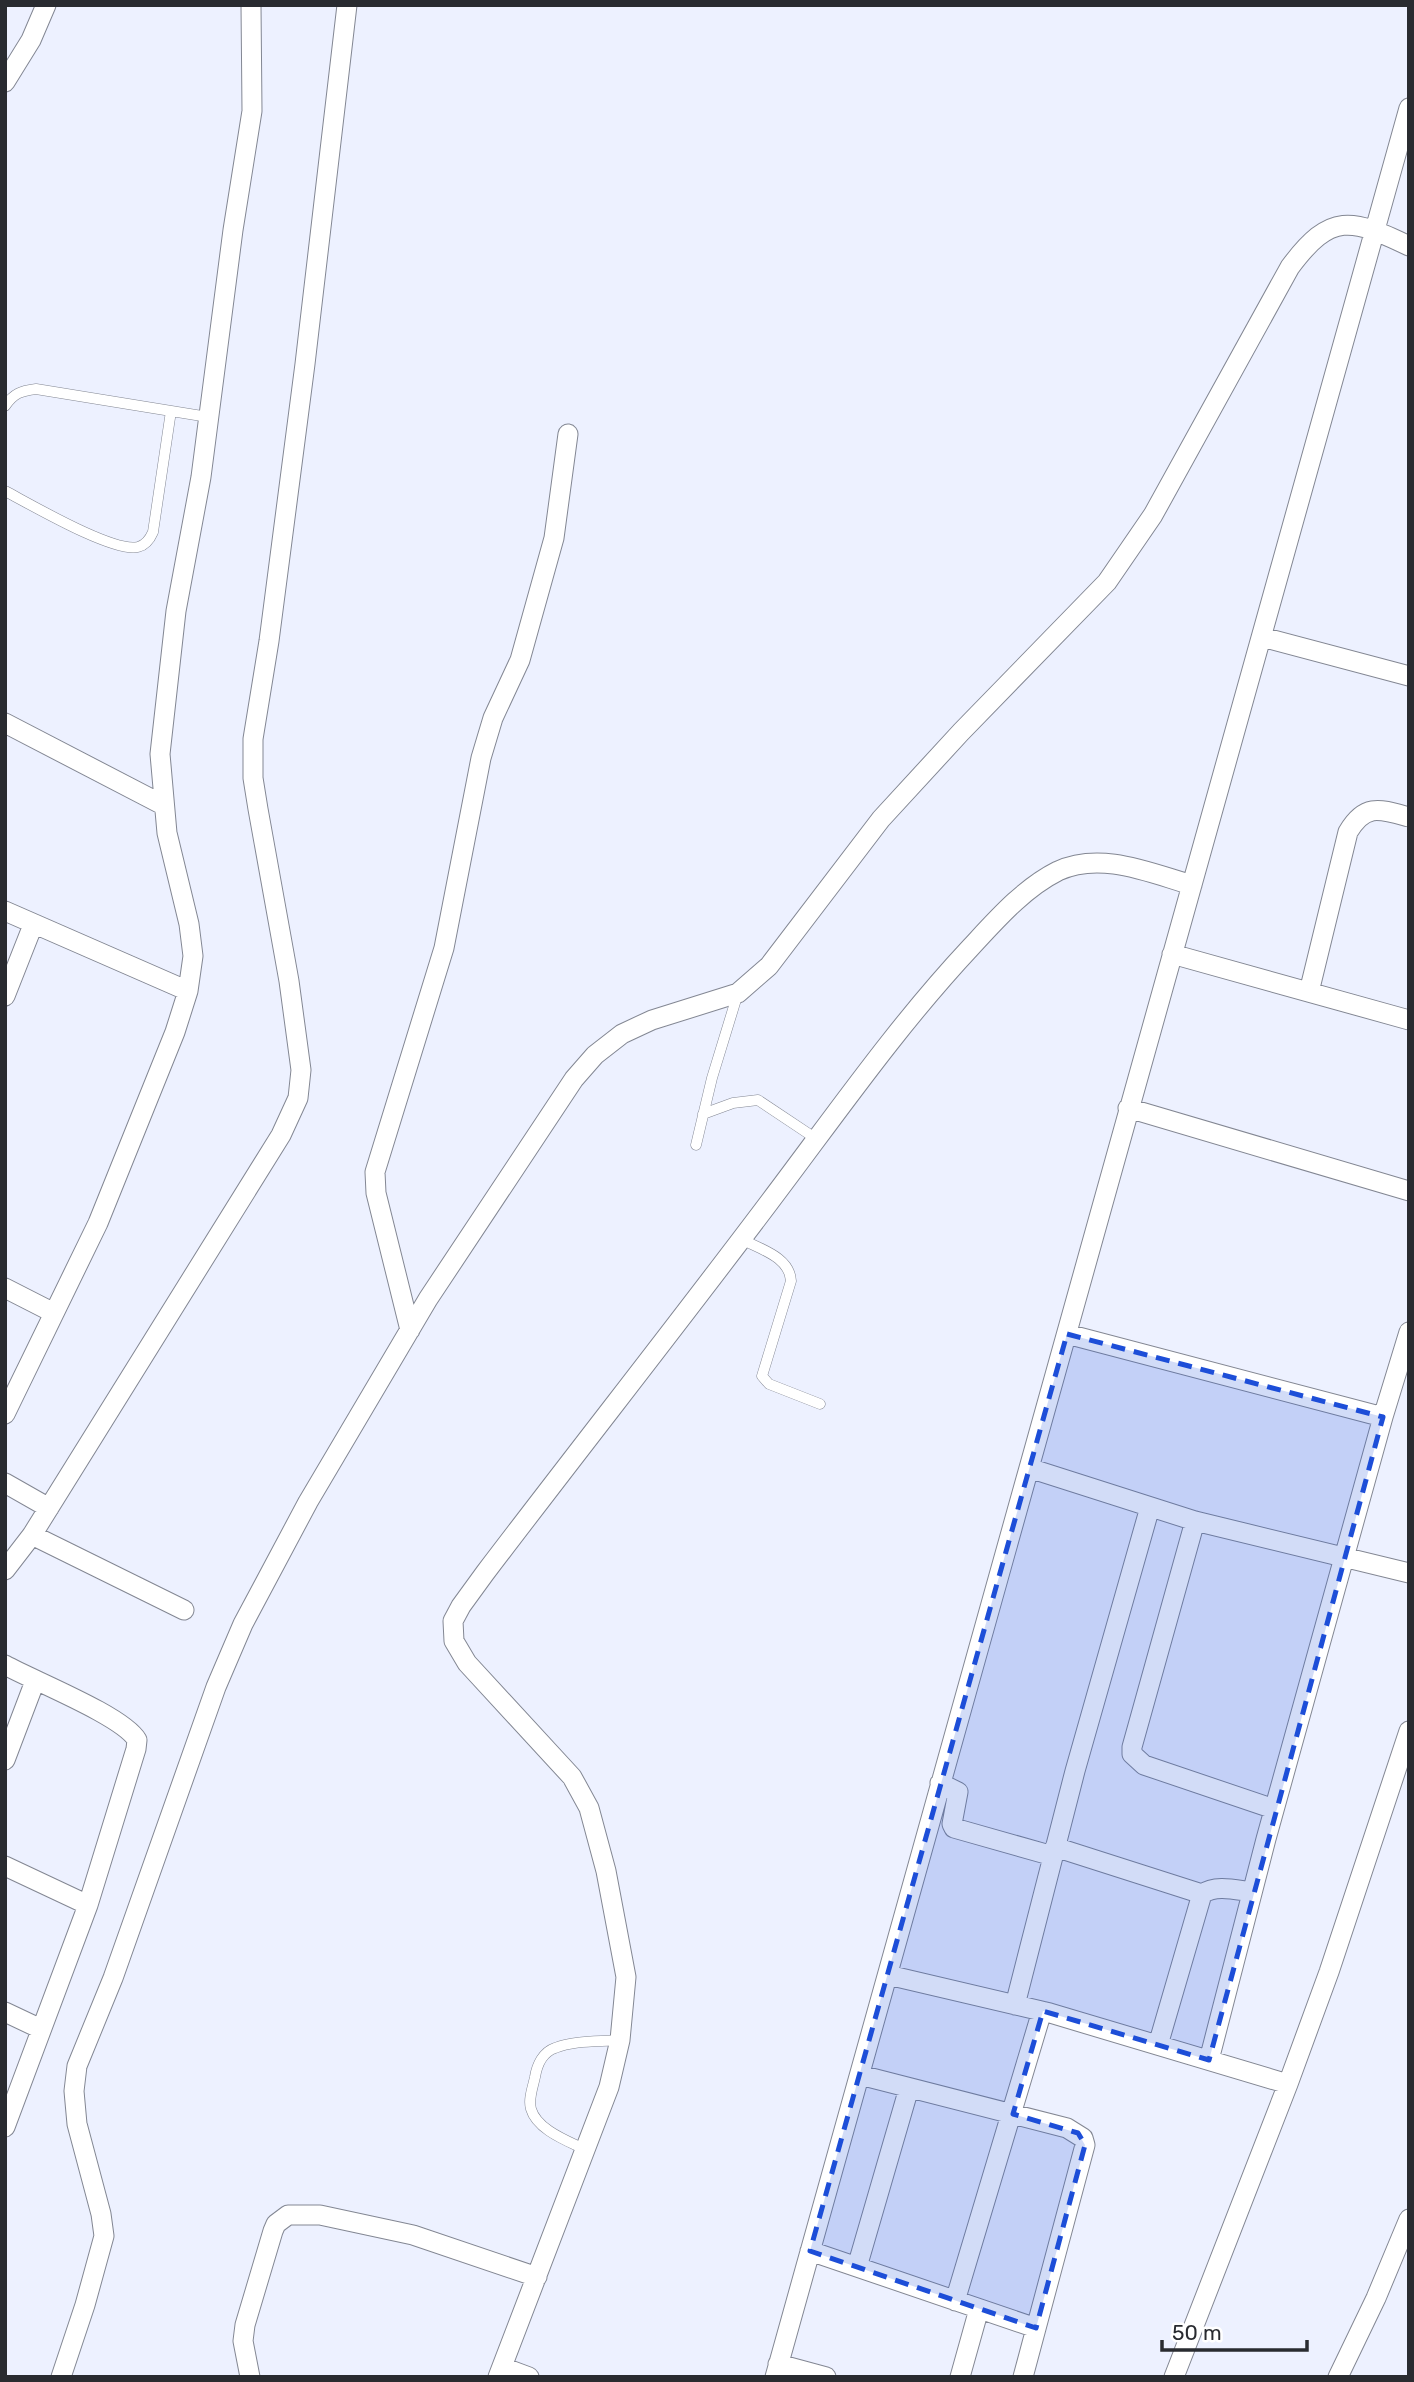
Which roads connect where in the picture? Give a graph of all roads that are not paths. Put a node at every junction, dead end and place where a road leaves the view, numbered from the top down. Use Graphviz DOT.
graph roads {
  1 [pos="46,5"];
  2 [pos="251,5"];
  3 [pos="347,5"];
  4 [pos="5,82"];
  5 [pos="1409,108"];
  6 [pos="1373,229"];
  7 [pos="1409,246"];
  8 [pos="5,406"];
  9 [pos="171,411"];
  10 [pos="208,417"];
  11 [pos="568,434"];
  12 [pos="5,491"];
  13 [pos="1262,637"];
  14 [pos="1409,676"];
  15 [pos="5,723"];
  16 [pos="163,805"];
  17 [pos="1409,817"];
  18 [pos="1192,885"];
  19 [pos="5,911"];
  20 [pos="33,925"];
  21 [pos="1172,954"];
  22 [pos="188,991"];
  23 [pos="1309,992"];
  24 [pos="738,993"];
  25 [pos="5,996"];
  26 [pos="1409,1020"];
  27 [pos="1128,1108"];
  28 [pos="703,1114"];
  29 [pos="815,1139"];
  30 [pos="696,1144"];
  31 [pos="1409,1191"];
  32 [pos="741,1238"];
  33 [pos="5,1288"];
  34 [pos="54,1313"];
  35 [pos="410,1330"];
  36 [pos="1409,1332"];
  37 [pos="1067,1334"];
  38 [pos="820,1404"];
  39 [pos="5,1414"];
  40 [pos="1383,1417"];
  41 [pos="1029,1468"];
  42 [pos="5,1483"];
  43 [pos="41,1503"];
  44 [pos="1150,1507"];
  45 [pos="1195,1521"];
  46 [pos="32,1535"];
  47 [pos="1344,1558"];
  48 [pos="5,1570"];
  49 [pos="1409,1573"];
  50 [pos="184,1610"];
  51 [pos="5,1665"];
  52 [pos="34,1681"];
  53 [pos="1409,1731"];
  54 [pos="5,1760"];
  55 [pos="940,1783"];
  56 [pos="1274,1809"];
  57 [pos="1054,1851"];
  58 [pos="5,1866"];
  59 [pos="1252,1892"];
  60 [pos="1202,1894"];
  61 [pos="88,1905"];
  62 [pos="888,1975"];
  63 [pos="1015,2005"];
  64 [pos="1042,2011"];
  65 [pos="5,2012"];
  66 [pos="41,2029"];
  67 [pos="620,2040"];
  68 [pos="1158,2045"];
  69 [pos="1209,2060"];
  70 [pos="860,2075"];
  71 [pos="1288,2084"];
  72 [pos="909,2088"];
  73 [pos="1013,2114"];
  74 [pos="5,2127"];
  75 [pos="586,2150"];
  76 [pos="1409,2219"];
  77 [pos="810,2251"];
  78 [pos="857,2267"];
  79 [pos="537,2277"];
  80 [pos="956,2301"];
  81 [pos="979,2309"];
  82 [pos="1036,2329"];
  83 [pos="777,2370"];
  84 [pos="500,2372"];
  85 [pos="61,2377"];
  86 [pos="250,2377"];
  87 [pos="529,2377"];
  88 [pos="826,2377"];
  89 [pos="960,2377"];
  90 [pos="1023,2377"];
  91 [pos="1174,2377"];
  92 [pos="1338,2377"];
  1 -- 4 [label="street"];
  2 -- 10 [label="street"];
  3 -- 43 [label="street"];
  5 -- 6 [label="street"];
  6 -- 7 [label="street"];
  6 -- 13 [label="street"];
  6 -- 24 [label="street"];
  8 -- 9 [label="lane"];
  9 -- 10 [label="lane"];
  9 -- 12 [label="lane"];
  10 -- 16 [label="street"];
  11 -- 35 [label="street"];
  13 -- 14 [label="street"];
  13 -- 18 [label="street"];
  15 -- 16 [label="street"];
  16 -- 22 [label="street"];
  17 -- 23 [label="street"];
  18 -- 21 [label="street"];
  18 -- 29 [label="street"];
  19 -- 20 [label="street"];
  20 -- 22 [label="street"];
  20 -- 25 [label="street"];
  21 -- 23 [label="street"];
  21 -- 27 [label="street"];
  22 -- 34 [label="street"];
  23 -- 26 [label="street"];
  24 -- 28 [label="lane"];
  24 -- 35 [label="street"];
  27 -- 31 [label="street"];
  27 -- 37 [label="street"];
  28 -- 29 [label="lane"];
  28 -- 30 [label="lane"];
  29 -- 32 [label="street"];
  32 -- 38 [label="lane"];
  32 -- 67 [label="street"];
  33 -- 34 [label="street"];
  34 -- 39 [label="street"];
  35 -- 85 [label="street"];
  36 -- 40 [label="street"];
  37 -- 40 [label="street"];
  37 -- 41 [label="street"];
  40 -- 47 [label="street"];
  41 -- 44 [label="street"];
  41 -- 55 [label="street"];
  42 -- 43 [label="street"];
  43 -- 46 [label="street"];
  44 -- 45 [label="street"];
  44 -- 57 [label="street"];
  45 -- 47 [label="street"];
  45 -- 56 [label="street"];
  46 -- 48 [label="street"];
  46 -- 50 [label="street"];
  47 -- 49 [label="street"];
  47 -- 56 [label="street"];
  51 -- 52 [label="street"];
  52 -- 54 [label="street"];
  52 -- 61 [label="street"];
  53 -- 71 [label="street"];
  55 -- 57 [label="street"];
  55 -- 62 [label="street"];
  56 -- 59 [label="street"];
  57 -- 60 [label="street"];
  57 -- 63 [label="street"];
  58 -- 61 [label="street"];
  59 -- 60 [label="street"];
  59 -- 69 [label="street"];
  60 -- 68 [label="street"];
  61 -- 66 [label="street"];
  62 -- 63 [label="street"];
  62 -- 70 [label="street"];
  63 -- 64 [label="street"];
  64 -- 68 [label="street"];
  64 -- 73 [label="street"];
  65 -- 66 [label="street"];
  66 -- 74 [label="street"];
  67 -- 75 [label="street"];
  67 -- 75 [label="lane"];
  68 -- 69 [label="street"];
  69 -- 71 [label="street"];
  70 -- 72 [label="street"];
  70 -- 77 [label="street"];
  71 -- 91 [label="street"];
  72 -- 73 [label="street"];
  72 -- 78 [label="street"];
  73 -- 80 [label="street"];
  73 -- 82 [label="street"];
  75 -- 79 [label="street"];
  76 -- 92 [label="street"];
  77 -- 78 [label="street"];
  77 -- 83 [label="street"];
  78 -- 80 [label="street"];
  79 -- 84 [label="street"];
  79 -- 86 [label="street"];
  80 -- 81 [label="street"];
  81 -- 82 [label="street"];
  81 -- 89 [label="street"];
  82 -- 90 [label="street"];
  83 -- 88 [label="street"];
  84 -- 87 [label="street"];
}
